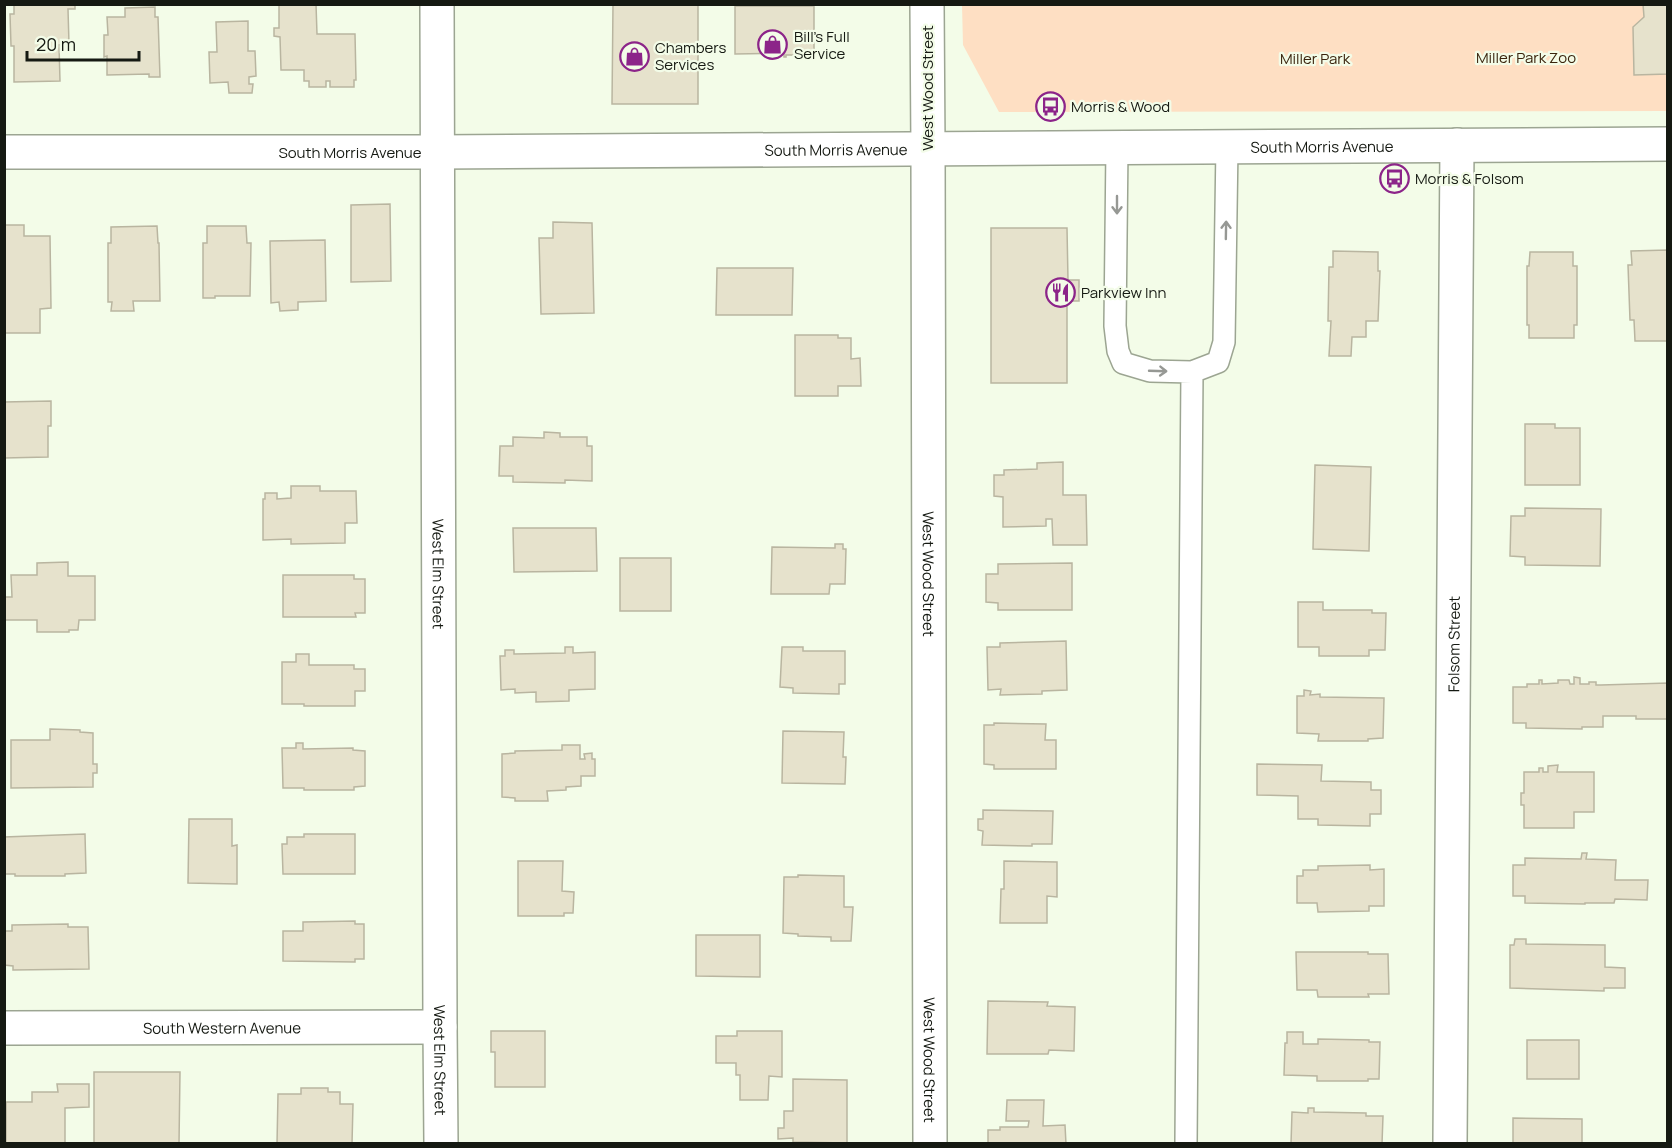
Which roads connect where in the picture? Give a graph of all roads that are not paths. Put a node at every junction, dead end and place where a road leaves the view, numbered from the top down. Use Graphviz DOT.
graph roads {
  1 [pos="437,4"];
  2 [pos="927,4"];
  3 [pos="1668,144"];
  4 [pos="1457,145"];
  5 [pos="1227,146"];
  6 [pos="1117,147"];
  7 [pos="928,148"];
  8 [pos="4,152"];
  9 [pos="437,152"];
  10 [pos="1192,372"];
  11 [pos="440,1027"];
  12 [pos="4,1028"];
  13 [pos="441,1143"];
  14 [pos="930,1143"];
  15 [pos="1186,1143"];
  16 [pos="1450,1143"];
  1 -- 9 [label="street, West Elm Street"];
  2 -- 7 [label="street, West Wood Street"];
  3 -- 4 [label="street, South Morris Avenue"];
  4 -- 5 [label="street, South Morris Avenue"];
  4 -- 16 [label="street, Folsom Street"];
  5 -- 6 [label="street, South Morris Avenue"];
  10 -- 5 [label="lane, one-way"];
  6 -- 7 [label="street, South Morris Avenue"];
  6 -- 10 [label="lane, one-way"];
  7 -- 9 [label="street, South Morris Avenue"];
  7 -- 14 [label="street, West Wood Street"];
  8 -- 9 [label="street, South Morris Avenue"];
  9 -- 11 [label="street, West Elm Street"];
  10 -- 15 [label="lane"];
  11 -- 12 [label="street, South Western Avenue"];
  11 -- 13 [label="street, West Elm Street"];
}
